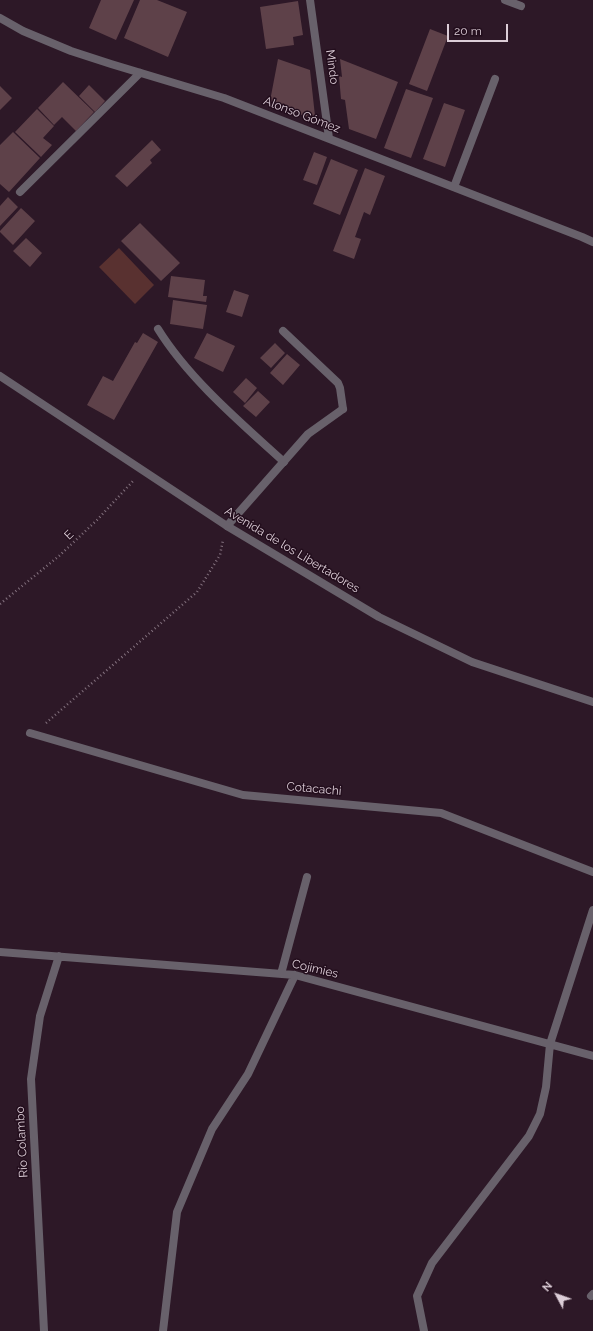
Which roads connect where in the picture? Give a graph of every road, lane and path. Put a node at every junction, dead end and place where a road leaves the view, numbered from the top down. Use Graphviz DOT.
graph roads {
  1 [pos="310,0"];
  2 [pos="505,0"];
  3 [pos="521,6"];
  4 [pos="0,18"];
  5 [pos="140,73"];
  6 [pos="494,79"];
  7 [pos="329,138"];
  8 [pos="454,187"];
  9 [pos="20,192"];
  10 [pos="593,242"];
  11 [pos="158,329"];
  12 [pos="283,330"];
  13 [pos="0,376"];
  14 [pos="284,462"];
  15 [pos="142,470"];
  16 [pos="227,526"];
  17 [pos="0,604"];
  18 [pos="593,702"];
  19 [pos="48,722"];
  20 [pos="30,733"];
  21 [pos="593,872"];
  22 [pos="307,876"];
  23 [pos="593,910"];
  24 [pos="0,952"];
  25 [pos="59,956"];
  26 [pos="282,974"];
  27 [pos="295,974"];
  28 [pos="550,1044"];
  29 [pos="593,1056"];
  30 [pos="44,1331"];
  31 [pos="163,1331"];
  32 [pos="424,1331"];
  1 -- 7 [label="street, Mindo"];
  2 -- 3 [label="street"];
  4 -- 5 [label="street, Alonso Gómez"];
  5 -- 7 [label="street, Alonso Gómez"];
  5 -- 9 [label="street"];
  6 -- 8 [label="street"];
  7 -- 8 [label="street, Alonso Gómez"];
  8 -- 10 [label="street, Alonso Gómez"];
  11 -- 14 [label="street"];
  12 -- 14 [label="street"];
  13 -- 15 [label="street, Avenida de los Libertadores"];
  14 -- 16 [label="street"];
  15 -- 16 [label="street, Avenida de los Libertadores"];
  15 -- 17 [label="path, E"];
  16 -- 18 [label="street, Avenida de los Libertadores"];
  16 -- 19 [label="path"];
  20 -- 21 [label="street, Cotacachi"];
  22 -- 26 [label="street"];
  23 -- 28 [label="street"];
  24 -- 25 [label="street, Cojimies"];
  25 -- 26 [label="street, Cojimies"];
  25 -- 30 [label="street, Río Colambo"];
  26 -- 27 [label="street, Cojimies"];
  27 -- 28 [label="street, Cojimies"];
  27 -- 31 [label="street"];
  28 -- 29 [label="street, Cojimies"];
  28 -- 32 [label="street"];
}
